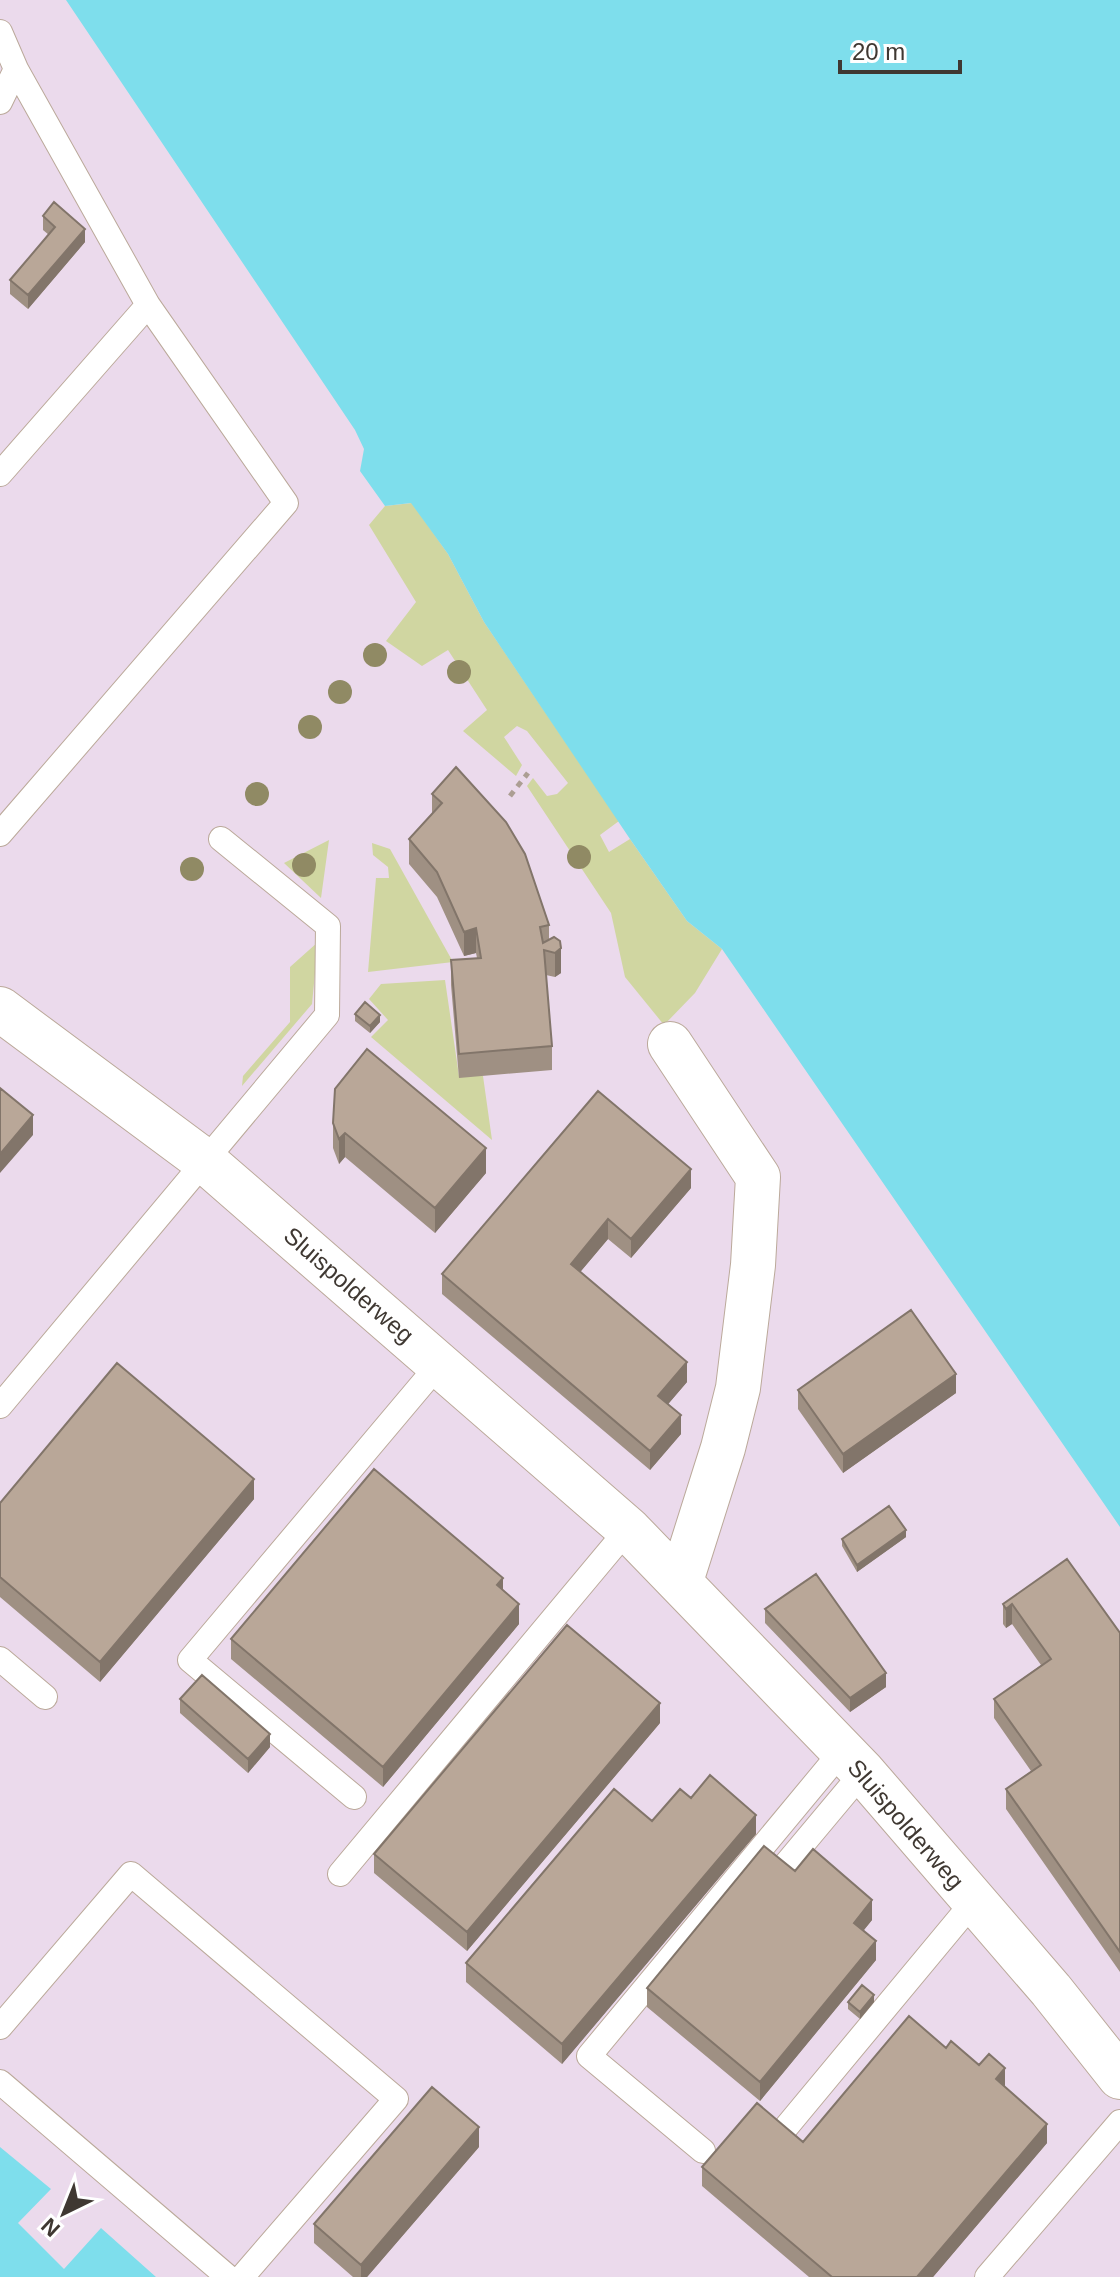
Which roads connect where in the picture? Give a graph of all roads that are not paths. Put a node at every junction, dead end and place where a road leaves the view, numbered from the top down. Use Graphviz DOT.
graph roads {
  1 [pos="0,32"];
  2 [pos="16,69"];
  3 [pos="0,102"];
  4 [pos="148,305"];
  5 [pos="0,474"];
  6 [pos="0,834"];
  7 [pos="221,839"];
  8 [pos="0,1009"];
  9 [pos="670,1044"];
  10 [pos="206,1162"];
  11 [pos="440,1363"];
  12 [pos="0,1406"];
  13 [pos="628,1529"];
  14 [pos="681,1581"];
  15 [pos="0,1659"];
  16 [pos="45,1697"];
  17 [pos="852,1762"];
  18 [pos="354,1797"];
  19 [pos="340,1874"];
  20 [pos="776,1876"];
  21 [pos="974,1901"];
  22 [pos="0,2027"];
  23 [pos="1120,2077"];
  24 [pos="0,2082"];
  25 [pos="1120,2122"];
  26 [pos="783,2131"];
  27 [pos="703,2151"];
  28 [pos="228,2277"];
  29 [pos="242,2277"];
  30 [pos="987,2277"];
  1 -- 2 [label="lane"];
  2 -- 3 [label="lane"];
  2 -- 4 [label="lane"];
  4 -- 5 [label="lane"];
  4 -- 6 [label="lane"];
  7 -- 10 [label="lane"];
  8 -- 10 [label="street, Sluispolderweg"];
  9 -- 14 [label="street"];
  10 -- 11 [label="street, Sluispolderweg"];
  10 -- 12 [label="lane"];
  11 -- 13 [label="street, Sluispolderweg"];
  11 -- 18 [label="lane"];
  13 -- 14 [label="street, Sluispolderweg"];
  13 -- 19 [label="lane"];
  14 -- 17 [label="street, Sluispolderweg"];
  15 -- 16 [label="lane"];
  17 -- 20 [label="lane"];
  17 -- 21 [label="street, Sluispolderweg"];
  17 -- 27 [label="lane"];
  21 -- 23 [label="street, Sluispolderweg"];
  21 -- 26 [label="lane"];
  22 -- 29 [label="lane"];
  24 -- 28 [label="lane"];
  25 -- 30 [label="lane"];
}
